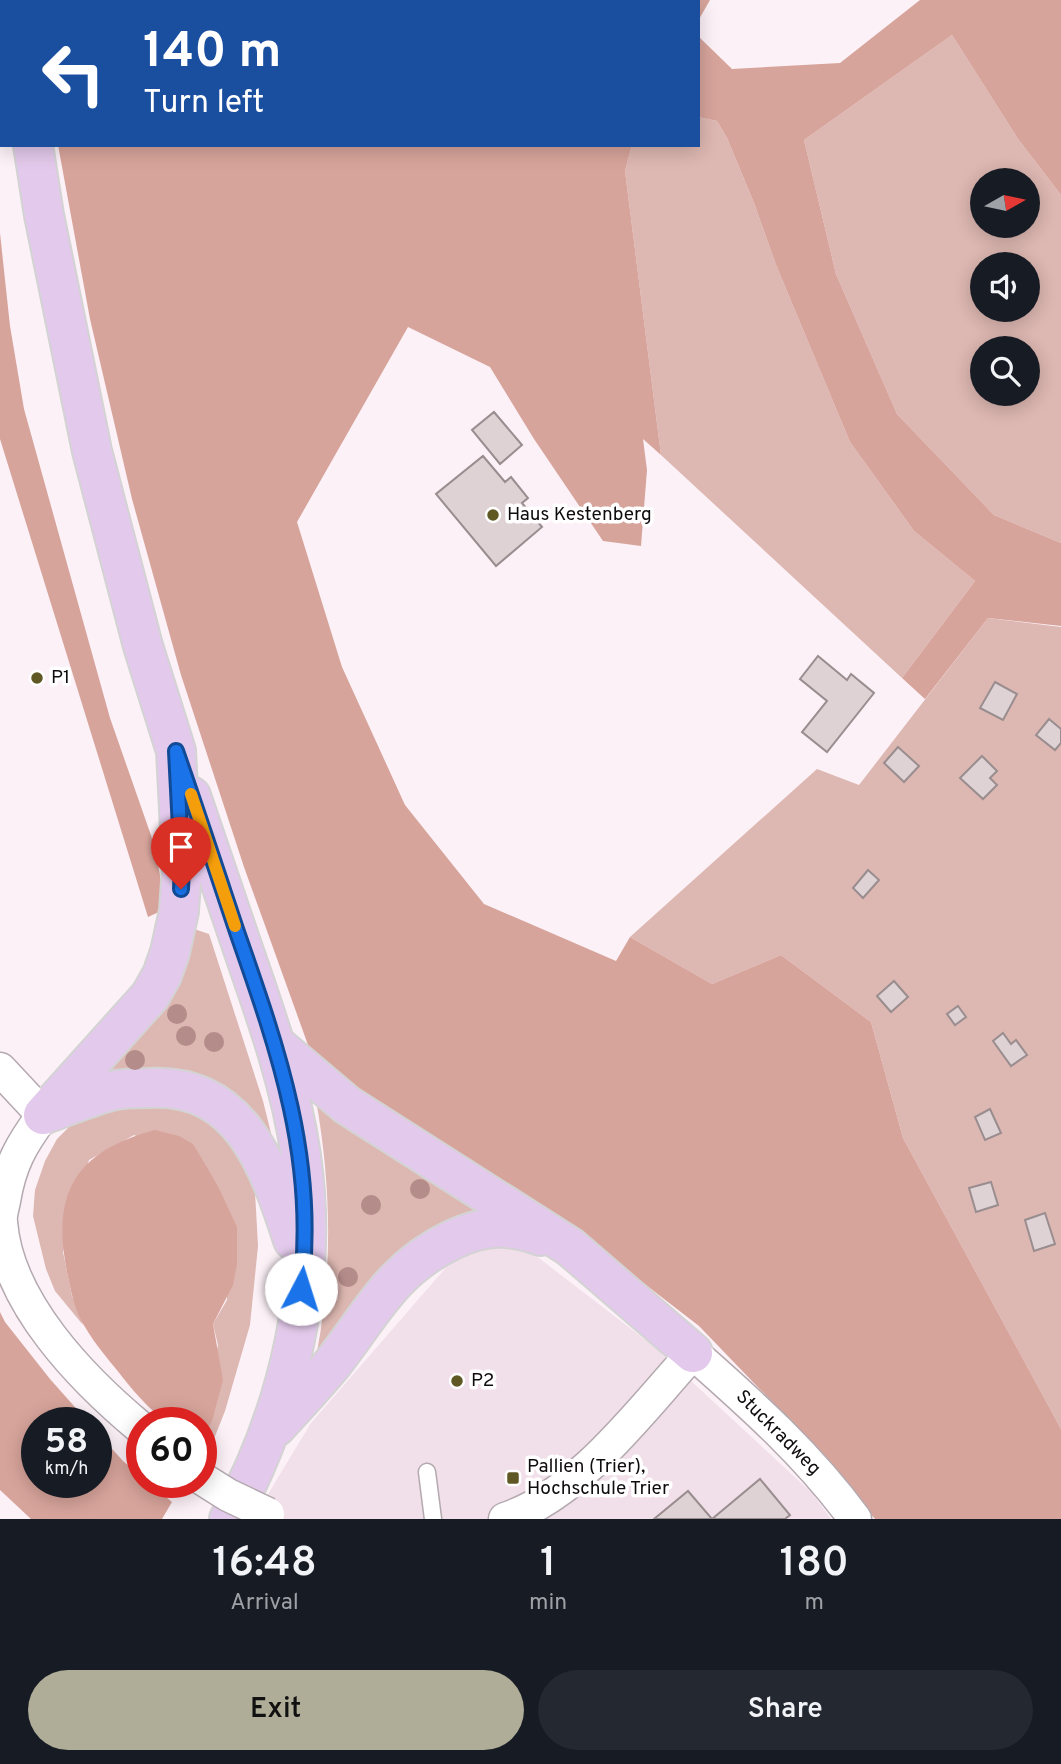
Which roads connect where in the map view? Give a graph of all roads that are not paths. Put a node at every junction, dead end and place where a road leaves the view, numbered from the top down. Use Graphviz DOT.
graph roads {
  1 [pos="33,147"];
  2 [pos="176,751"];
  3 [pos="275,1044"];
  4 [pos="0,1069"];
  5 [pos="43,1115"];
  6 [pos="570,1247"];
  7 [pos="303,1270"];
  8 [pos="693,1353"];
  9 [pos="126,1416"];
  10 [pos="270,1434"];
  11 [pos="427,1472"];
  12 [pos="217,1488"];
  13 [pos="274,1517"];
  14 [pos="229,1519"];
  15 [pos="433,1519"];
  16 [pos="505,1519"];
  17 [pos="855,1519"];
  1 -- 2 [label="main road"];
  2 -- 3 [label="main road"];
  2 -- 5 [label="main road"];
  3 -- 6 [label="main road"];
  3 -- 7 [label="main road"];
  4 -- 5 [label="street"];
  5 -- 7 [label="main road"];
  5 -- 9 [label="street"];
  6 -- 8 [label="main road"];
  6 -- 10 [label="main road"];
  7 -- 10 [label="main road"];
  8 -- 16 [label="street"];
  8 -- 17 [label="street, Stuckradweg"];
  10 -- 14 [label="main road"];
  11 -- 15 [label="lane"];
  12 -- 13 [label="street, bridge"];
}
